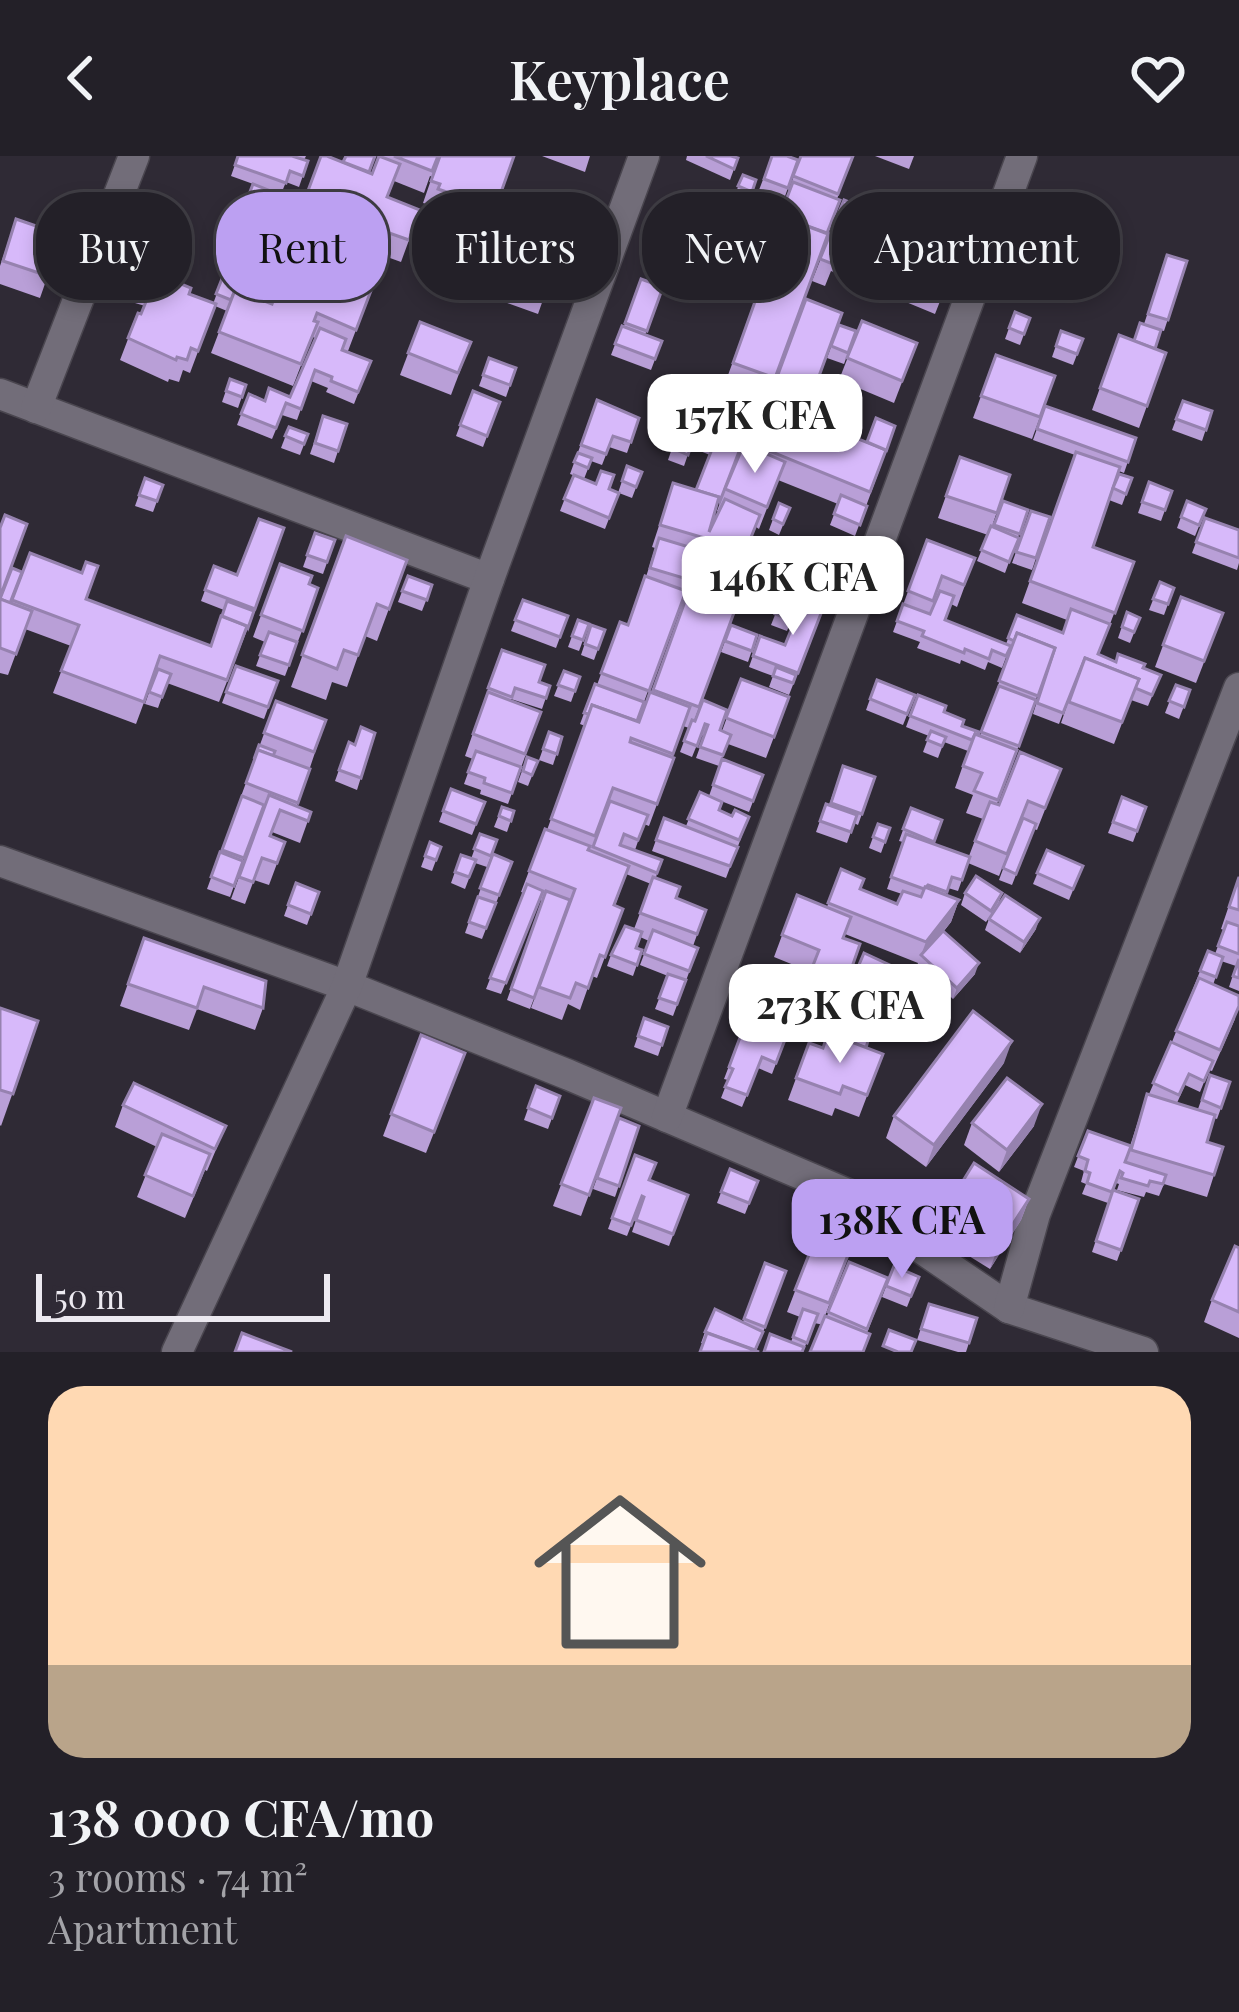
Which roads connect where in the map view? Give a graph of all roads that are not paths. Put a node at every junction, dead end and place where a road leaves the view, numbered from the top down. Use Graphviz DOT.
graph roads {
  1 [pos="134,156"];
  2 [pos="644,156"];
  3 [pos="1022,156"];
  4 [pos="0,394"];
  5 [pos="36,407"];
  6 [pos="488,579"];
  7 [pos="1239,688"];
  8 [pos="0,862"];
  9 [pos="347,986"];
  10 [pos="667,1117"];
  11 [pos="1009,1308"];
  12 [pos="177,1352"];
  13 [pos="1143,1352"];
  1 -- 5 [label="street"];
  2 -- 6 [label="street"];
  3 -- 10 [label="street"];
  4 -- 5 [label="street"];
  5 -- 6 [label="street"];
  6 -- 9 [label="street"];
  7 -- 11 [label="street"];
  8 -- 9 [label="street"];
  9 -- 10 [label="street"];
  9 -- 12 [label="street"];
  10 -- 11 [label="street"];
  11 -- 13 [label="street"];
}
